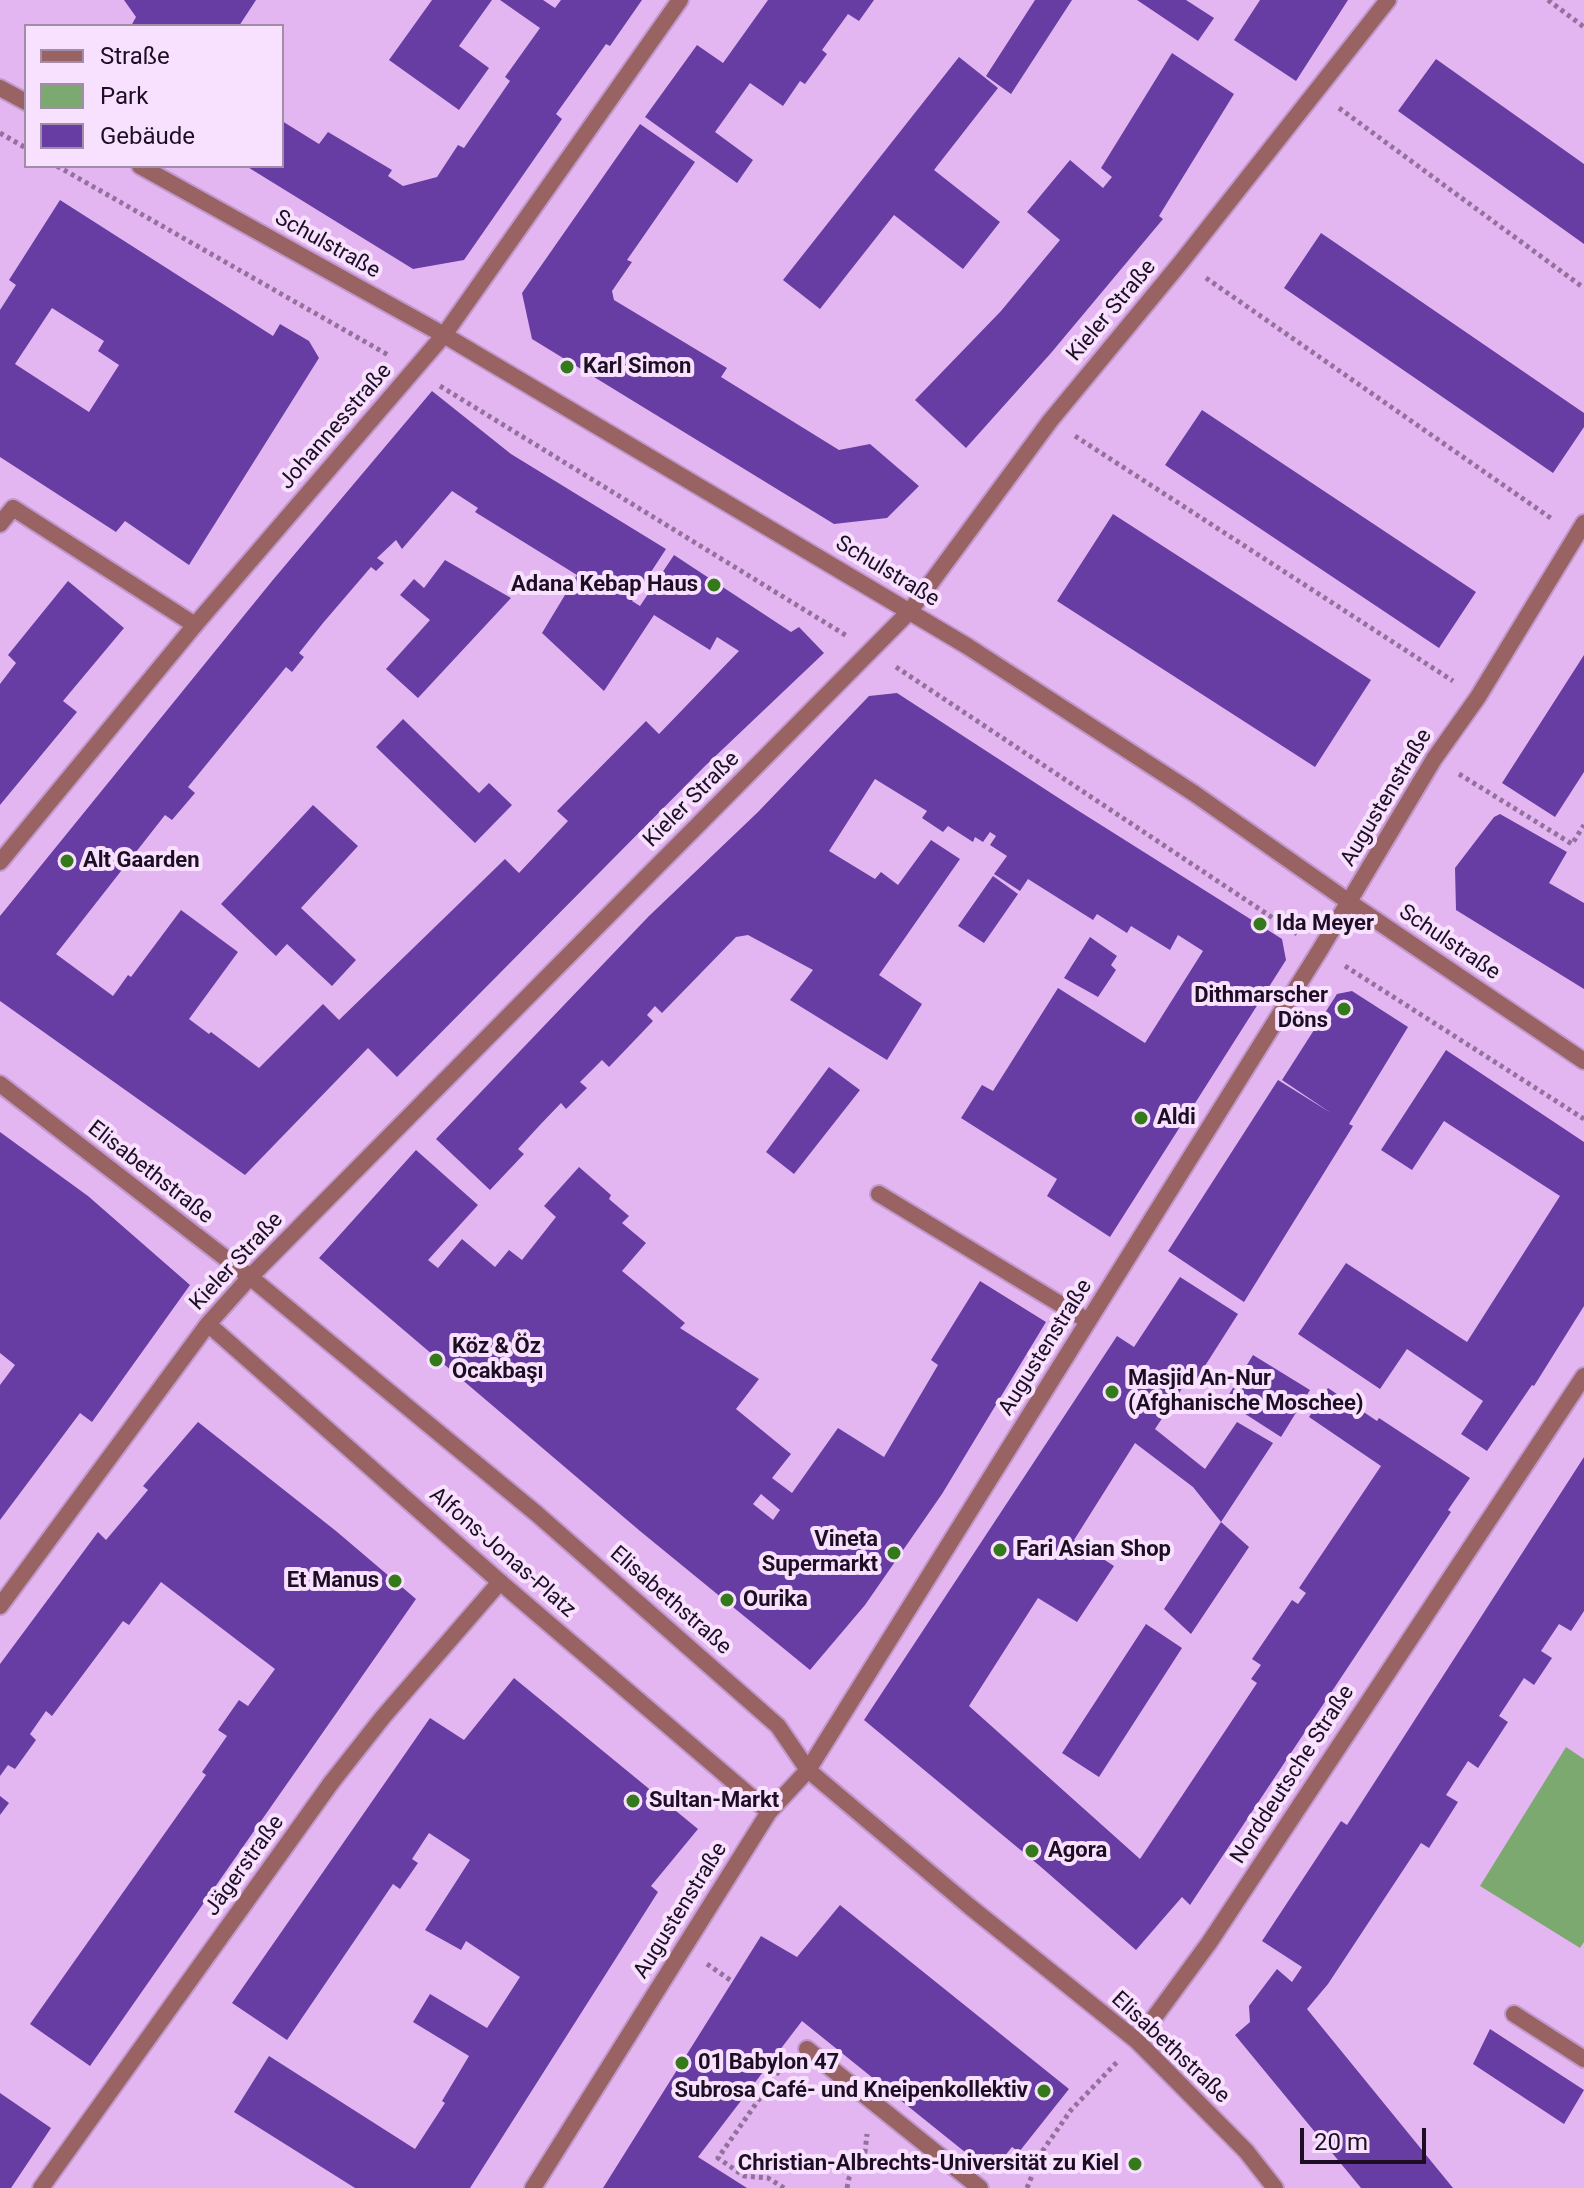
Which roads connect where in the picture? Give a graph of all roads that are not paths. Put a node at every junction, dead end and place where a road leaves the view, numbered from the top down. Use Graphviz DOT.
graph roads {
  1 [pos="680,0"];
  2 [pos="1388,0"];
  3 [pos="0,88"];
  4 [pos="24,101"];
  5 [pos="144,168"];
  6 [pos="444,335"];
  7 [pos="6,504"];
  8 [pos="0,524"];
  9 [pos="1580,529"];
  10 [pos="910,611"];
  11 [pos="195,625"];
  12 [pos="0,862"];
  13 [pos="1349,902"];
  14 [pos="1584,1061"];
  15 [pos="0,1084"];
  16 [pos="879,1194"];
  17 [pos="250,1277"];
  18 [pos="1088,1321"];
  19 [pos="208,1324"];
  20 [pos="1584,1376"];
  21 [pos="500,1582"];
  22 [pos="0,1606"];
  23 [pos="808,1770"];
  24 [pos="769,1812"];
  25 [pos="1514,2014"];
  26 [pos="1137,2041"];
  27 [pos="807,2049"];
  28 [pos="1584,2059"];
  29 [pos="41,2188"];
  30 [pos="533,2188"];
  31 [pos="980,2188"];
  32 [pos="1275,2188"];
  1 -- 6 [label="street, Johannesstraße"];
  2 -- 10 [label="street, Kieler Straße"];
  3 -- 4 [label="street"];
  5 -- 6 [label="street, Schulstraße"];
  6 -- 10 [label="street, Schulstraße"];
  6 -- 11 [label="street, Johannesstraße"];
  7 -- 8 [label="street"];
  7 -- 11 [label="street"];
  9 -- 13 [label="street, Augustenstraße"];
  10 -- 13 [label="street, Schulstraße"];
  10 -- 17 [label="street, Kieler Straße"];
  11 -- 12 [label="street, Johannesstraße"];
  13 -- 14 [label="street, Schulstraße"];
  13 -- 18 [label="street, Augustenstraße"];
  15 -- 17 [label="street, Elisabethstraße"];
  16 -- 18 [label="street"];
  17 -- 19 [label="street, Kieler Straße"];
  17 -- 23 [label="street, Elisabethstraße"];
  18 -- 23 [label="street, Augustenstraße"];
  19 -- 21 [label="street, Alfons-Jonas-Platz"];
  19 -- 22 [label="street, Kieler Straße"];
  20 -- 26 [label="street, Norddeutsche Straße"];
  21 -- 24 [label="street, Alfons-Jonas-Platz"];
  21 -- 29 [label="street, Jägerstraße"];
  23 -- 24 [label="street, Augustenstraße"];
  23 -- 26 [label="street, Elisabethstraße"];
  24 -- 30 [label="street, Augustenstraße"];
  25 -- 28 [label="street"];
  26 -- 32 [label="street, Elisabethstraße"];
  27 -- 31 [label="street"];
}
